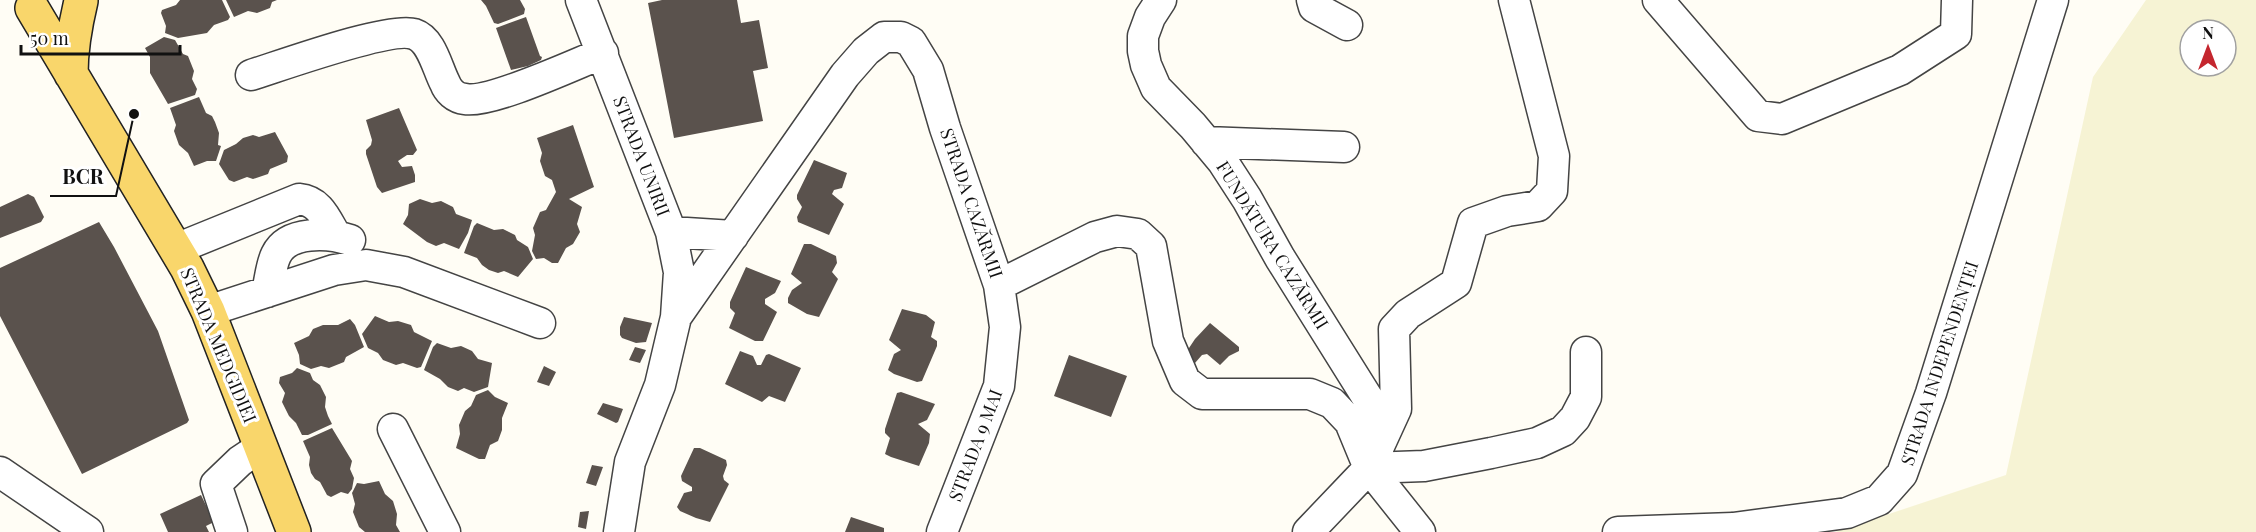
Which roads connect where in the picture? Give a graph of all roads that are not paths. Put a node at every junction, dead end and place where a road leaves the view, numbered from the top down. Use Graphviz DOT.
graph roads {
  1 [pos="581,0"];
  2 [pos="1161,0"];
  3 [pos="1312,0"];
  4 [pos="1514,0"];
  5 [pos="1658,0"];
  6 [pos="1957,0"];
  7 [pos="2053,0"];
  8 [pos="82,1"];
  9 [pos="28,4"];
  10 [pos="1347,25"];
  11 [pos="603,53"];
  12 [pos="71,74"];
  13 [pos="251,75"];
  14 [pos="1206,142"];
  15 [pos="1344,147"];
  16 [pos="263,213"];
  17 [pos="671,232"];
  18 [pos="336,236"];
  19 [pos="733,236"];
  20 [pos="284,244"];
  21 [pos="176,249"];
  22 [pos="366,265"];
  23 [pos="999,285"];
  24 [pos="267,292"];
  25 [pos="208,311"];
  26 [pos="676,317"];
  27 [pos="540,323"];
  28 [pos="1586,352"];
  29 [pos="393,429"];
  30 [pos="1385,432"];
  31 [pos="261,447"];
  32 [pos="1370,468"];
  33 [pos="0,472"];
  34 [pos="1414,526"];
  35 [pos="88,532"];
  36 [pos="232,532"];
  37 [pos="294,532"];
  38 [pos="445,532"];
  39 [pos="619,532"];
  40 [pos="942,532"];
  41 [pos="1308,532"];
  42 [pos="1440,532"];
  43 [pos="1618,532"];
  1 -- 11 [label="street, STRADA UNIRII"];
  2 -- 14 [label="street, FUNDĂTURA CAZĂRMII"];
  3 -- 10 [label="street"];
  4 -- 30 [label="street"];
  5 -- 6 [label="street"];
  7 -- 43 [label="street, STRADA INDEPENDENȚEI"];
  8 -- 9 [label="main road"];
  8 -- 12 [label="main road"];
  9 -- 12 [label="main road, STRADA MEDGIDIEI"];
  11 -- 13 [label="street"];
  11 -- 17 [label="street, STRADA UNIRII"];
  12 -- 21 [label="main road, STRADA MEDGIDIEI"];
  14 -- 15 [label="street"];
  14 -- 30 [label="street, FUNDĂTURA CAZĂRMII"];
  16 -- 18 [label="street"];
  16 -- 20 [label="street"];
  16 -- 21 [label="street"];
  17 -- 19 [label="street"];
  17 -- 26 [label="street, STRADA UNIRII"];
  18 -- 20 [label="street"];
  18 -- 22 [label="street"];
  19 -- 23 [label="street, STRADA CAZĂRMII"];
  19 -- 26 [label="street, STRADA CAZĂRMII"];
  20 -- 24 [label="street"];
  21 -- 25 [label="main road, STRADA MEDGIDIEI"];
  22 -- 24 [label="street"];
  22 -- 27 [label="street"];
  23 -- 32 [label="street, STRADA CAZĂRMII"];
  23 -- 40 [label="street, STRADA 9 MAI"];
  24 -- 25 [label="street"];
  25 -- 31 [label="main road, STRADA MEDGIDIEI"];
  26 -- 39 [label="street"];
  28 -- 32 [label="street"];
  29 -- 38 [label="street"];
  30 -- 32 [label="street"];
  31 -- 36 [label="street"];
  31 -- 37 [label="main road, STRADA MEDGIDIEI"];
  32 -- 34 [label="street, STRADA CAZĂRMII"];
  32 -- 41 [label="street"];
  33 -- 35 [label="street"];
  34 -- 42 [label="street"];
}
